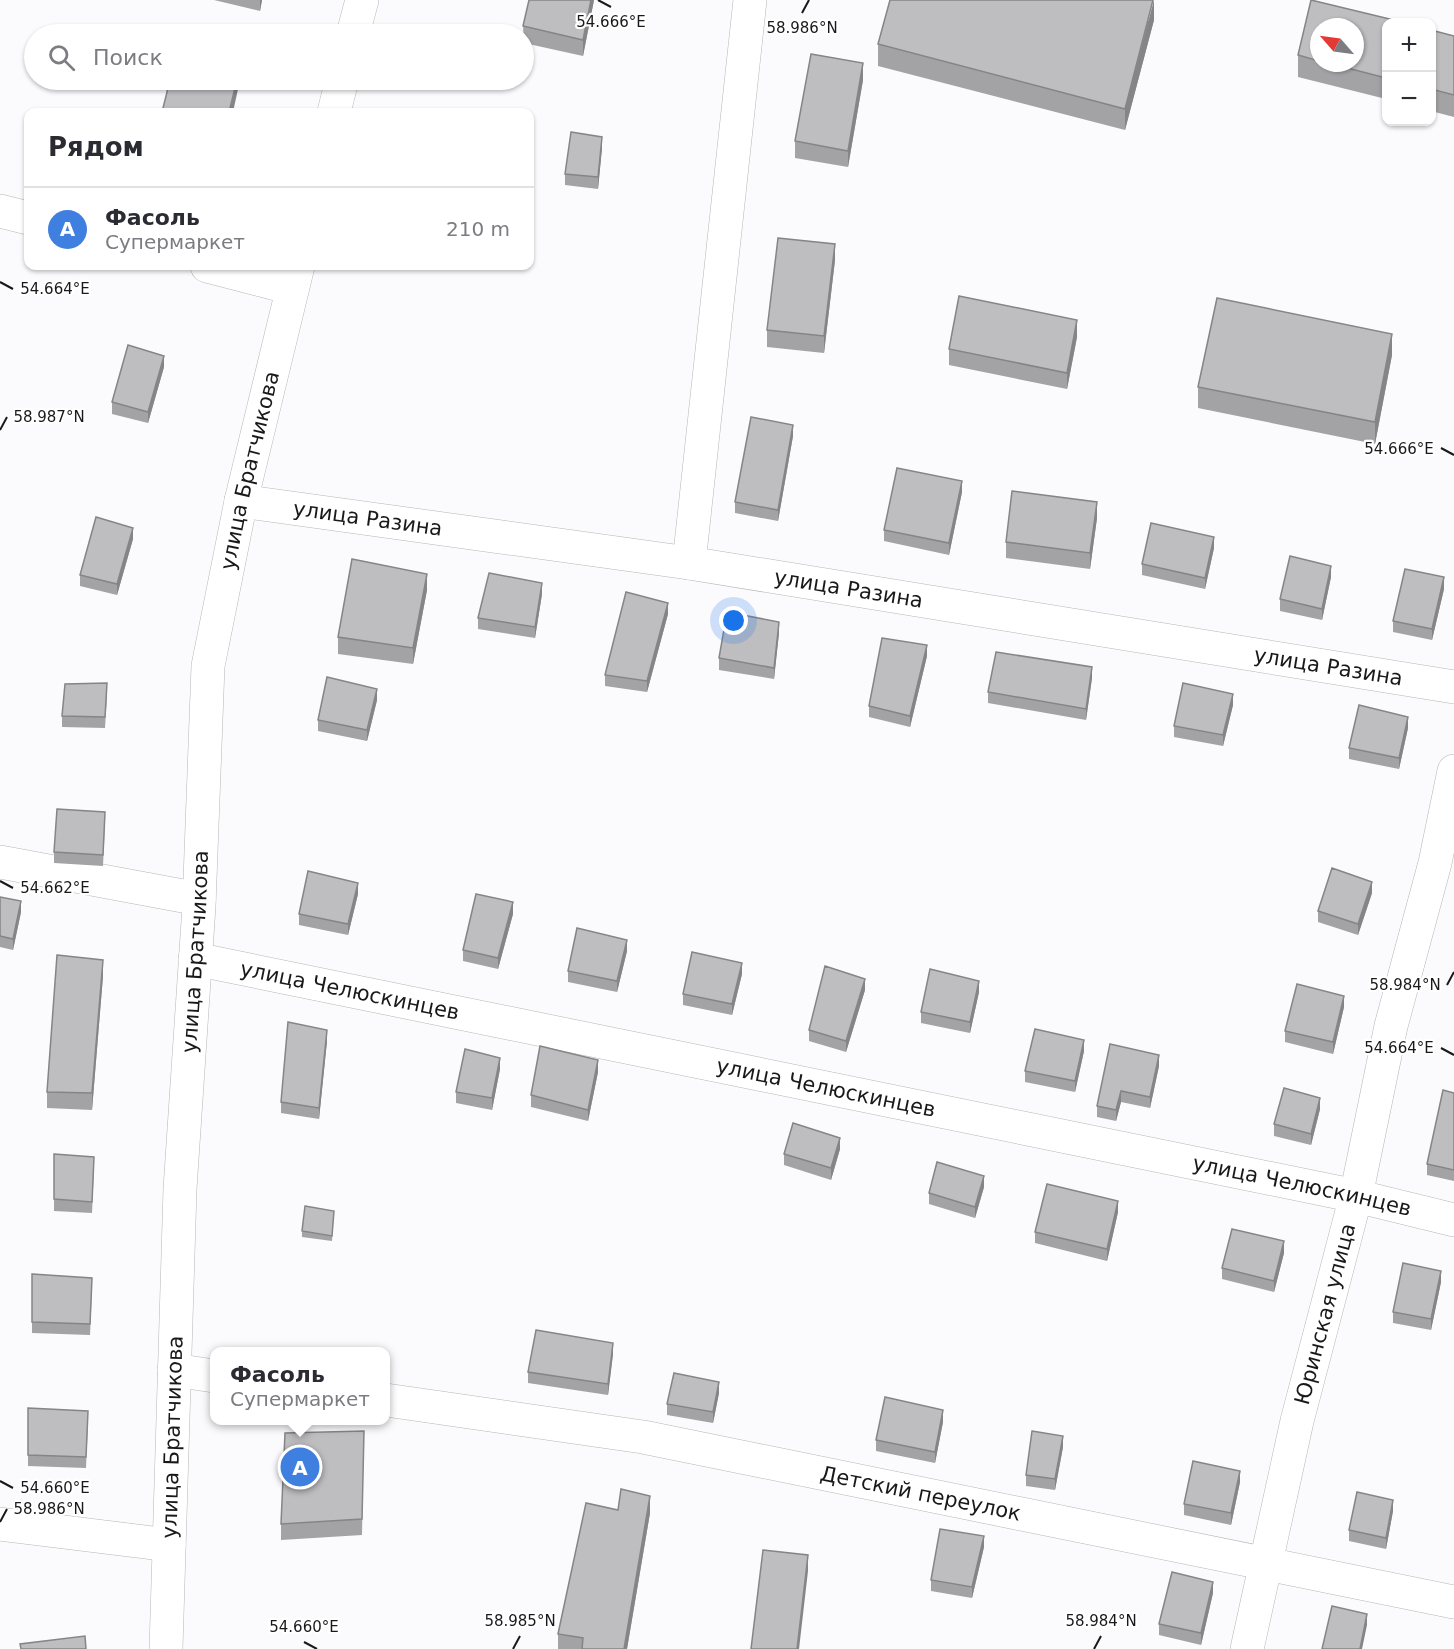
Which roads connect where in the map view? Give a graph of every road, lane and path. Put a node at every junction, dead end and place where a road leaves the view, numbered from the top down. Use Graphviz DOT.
graph roads {
  1 [pos="362,0"];
  2 [pos="750,0"];
  3 [pos="356,24"];
  4 [pos="340,90"];
  5 [pos="335,108"];
  6 [pos="0,211"];
  7 [pos="24,217"];
  8 [pos="239,270"];
  9 [pos="295,277"];
  10 [pos="241,501"];
  11 [pos="689,563"];
  12 [pos="1454,687"];
  13 [pos="1454,771"];
  14 [pos="0,862"];
  15 [pos="1445,866"];
  16 [pos="199,899"];
  17 [pos="195,959"];
  18 [pos="1356,1196"];
  19 [pos="1454,1220"];
  20 [pos="174,1370"];
  21 [pos="210,1375"];
  22 [pos="390,1401"];
  23 [pos="0,1524"];
  24 [pos="169,1545"];
  25 [pos="1265,1564"];
  26 [pos="1454,1602"];
  27 [pos="166,1649"];
  28 [pos="1247,1649"];
  1 -- 3 [label="street"];
  2 -- 11 [label="street"];
  4 -- 5 [label="street"];
  6 -- 7 [label="street"];
  8 -- 9 [label="street"];
  9 -- 10 [label="street, улица Братчикова"];
  10 -- 11 [label="street, улица Разина"];
  10 -- 16 [label="street, улица Братчикова"];
  11 -- 12 [label="street, улица Разина"];
  13 -- 15 [label="street, Юринская улица"];
  14 -- 16 [label="street"];
  15 -- 18 [label="street, Юринская улица"];
  16 -- 17 [label="street, улица Братчикова"];
  17 -- 18 [label="street, улица Челюскинцев"];
  17 -- 20 [label="street, улица Братчикова"];
  18 -- 19 [label="street, улица Челюскинцев"];
  18 -- 25 [label="street, Юринская улица"];
  20 -- 21 [label="street"];
  20 -- 24 [label="street, улица Братчикова"];
  22 -- 25 [label="street, Детский переулок"];
  23 -- 24 [label="street"];
  24 -- 27 [label="street, улица Братчикова"];
  25 -- 26 [label="street, Детский переулок"];
  25 -- 28 [label="street, Юринская улица"];
}
